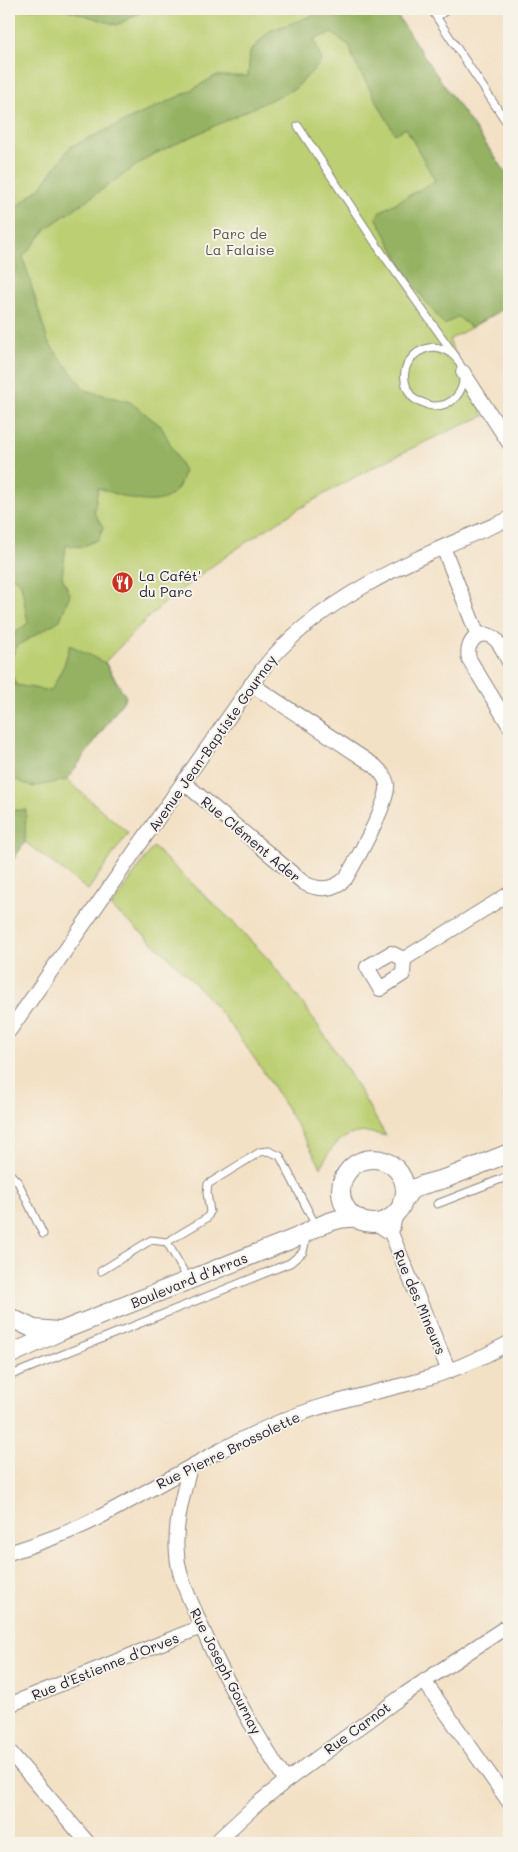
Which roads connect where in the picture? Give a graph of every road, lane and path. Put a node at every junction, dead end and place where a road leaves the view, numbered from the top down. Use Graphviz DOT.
graph roads {
  1 [pos="431,9"];
  2 [pos="448,9"];
  3 [pos="437,17"];
  4 [pos="298,126"];
  5 [pos="509,126"];
  6 [pos="456,357"];
  7 [pos="463,372"];
  8 [pos="509,443"];
  9 [pos="509,519"];
  10 [pos="443,547"];
  11 [pos="478,636"];
  12 [pos="509,662"];
  13 [pos="251,684"];
  14 [pos="509,725"];
  15 [pos="183,782"];
  16 [pos="509,894"];
  17 [pos="404,959"];
  18 [pos="9,1031"];
  19 [pos="509,1153"];
  20 [pos="388,1163"];
  21 [pos="9,1173"];
  22 [pos="458,1174"];
  23 [pos="509,1176"];
  24 [pos="342,1184"];
  25 [pos="438,1204"];
  26 [pos="399,1207"];
  27 [pos="366,1220"];
  28 [pos="312,1229"];
  29 [pos="391,1233"];
  30 [pos="43,1234"];
  31 [pos="167,1242"];
  32 [pos="101,1271"];
  33 [pos="189,1281"];
  34 [pos="9,1318"];
  35 [pos="61,1331"];
  36 [pos="509,1343"];
  37 [pos="10,1355"];
  38 [pos="449,1371"];
  39 [pos="9,1376"];
  40 [pos="190,1467"];
  41 [pos="9,1553"];
  42 [pos="509,1625"];
  43 [pos="201,1627"];
  44 [pos="424,1681"];
  45 [pos="9,1705"];
  46 [pos="9,1751"];
  47 [pos="286,1781"];
  48 [pos="509,1802"];
  49 [pos="88,1843"];
  50 [pos="215,1843"];
  1 -- 3 [label="lane"];
  2 -- 3 [label="lane"];
  3 -- 5 [label="lane"];
  4 -- 6 [label="lane"];
  6 -- 7 [label="lane"];
  6 -- 7 [label="lane"];
  7 -- 8 [label="street"];
  9 -- 10 [label="street, Avenue Jean-Baptiste Gournay"];
  10 -- 11 [label="street"];
  10 -- 13 [label="street, Avenue Jean-Baptiste Gournay"];
  11 -- 12 [label="street"];
  11 -- 14 [label="street"];
  13 -- 15 [label="street, Avenue Jean-Baptiste Gournay"];
  13 -- 15 [label="street, Rue Clément Ader"];
  15 -- 18 [label="street, Avenue Jean-Baptiste Gournay"];
  16 -- 17 [label="street"];
  19 -- 22 [label="street"];
  20 -- 22 [label="street"];
  20 -- 24 [label="street"];
  20 -- 26 [label="street"];
  21 -- 30 [label="lane"];
  22 -- 26 [label="street"];
  23 -- 25 [label="lane"];
  24 -- 27 [label="street"];
  24 -- 28 [label="street, Boulevard d'Arras"];
  26 -- 27 [label="street"];
  26 -- 29 [label="street, Rue des Mineurs"];
  27 -- 28 [label="street, Boulevard d'Arras"];
  27 -- 29 [label="street, Rue des Mineurs"];
  28 -- 31 [label="lane"];
  28 -- 33 [label="street, Boulevard d'Arras"];
  28 -- 39 [label="lane"];
  29 -- 38 [label="street, Rue des Mineurs"];
  31 -- 32 [label="lane"];
  31 -- 33 [label="lane"];
  33 -- 35 [label="street, Boulevard d'Arras"];
  34 -- 35 [label="street"];
  34 -- 37 [label="street"];
  35 -- 37 [label="street, Boulevard d'Arras"];
  36 -- 38 [label="street, Rue Pierre Brossolette"];
  38 -- 40 [label="street, Rue Pierre Brossolette"];
  40 -- 41 [label="street, Rue Pierre Brossolette"];
  40 -- 43 [label="street, Rue Joseph Gournay"];
  42 -- 44 [label="street, Rue Carnot"];
  43 -- 45 [label="street, Rue d'Estienne d'Orves"];
  43 -- 47 [label="street, Rue Joseph Gournay"];
  44 -- 47 [label="street, Rue Carnot"];
  44 -- 48 [label="street"];
  46 -- 49 [label="street"];
  47 -- 50 [label="street, Rue Carnot"];
}
